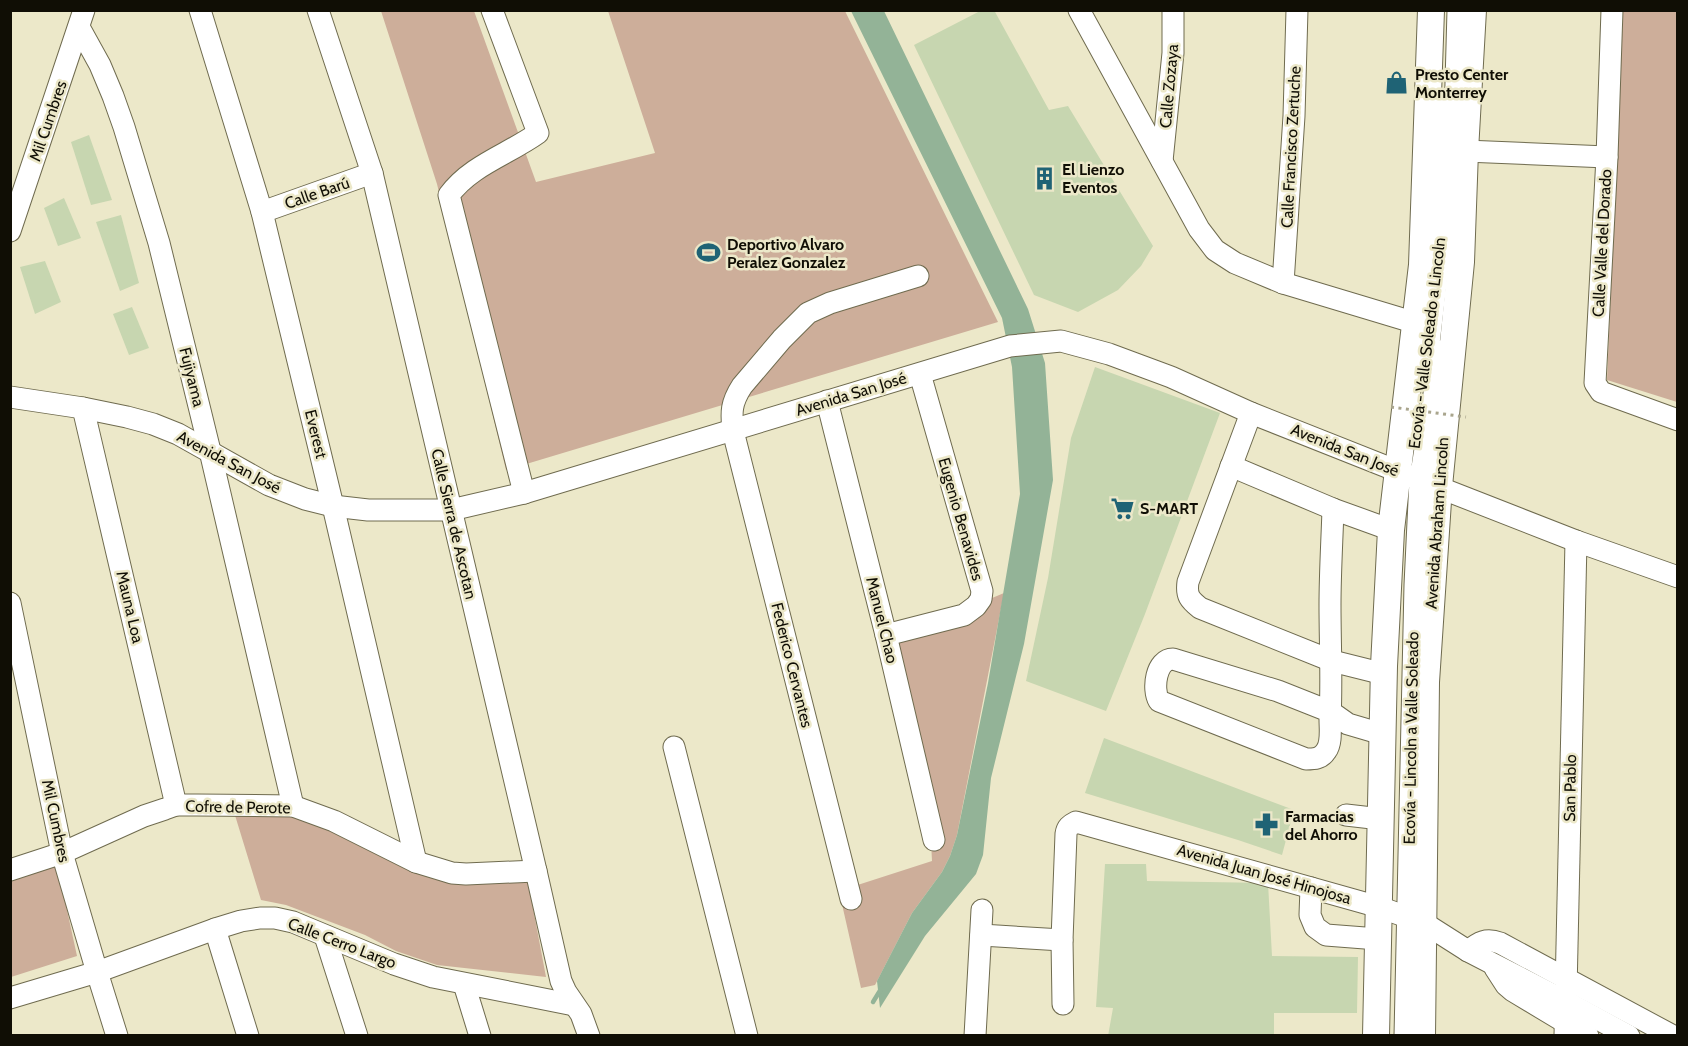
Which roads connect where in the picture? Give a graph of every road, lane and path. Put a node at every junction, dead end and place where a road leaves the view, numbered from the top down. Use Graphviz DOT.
graph roads {
  1 [pos="200,10"];
  2 [pos="318,10"];
  3 [pos="492,10"];
  4 [pos="1079,10"];
  5 [pos="1173,10"];
  6 [pos="1297,10"];
  7 [pos="1431,10"];
  8 [pos="1449,10"];
  9 [pos="1458,10"];
  10 [pos="1473,10"];
  11 [pos="1612,10"];
  12 [pos="82,19"];
  13 [pos="1465,151"];
  14 [pos="1607,157"];
  15 [pos="1162,161"];
  16 [pos="372,173"];
  17 [pos="262,212"];
  18 [pos="10,231"];
  19 [pos="918,276"];
  20 [pos="1283,283"];
  21 [pos="1416,323"];
  22 [pos="920,374"];
  23 [pos="10,397"];
  24 [pos="827,400"];
  25 [pos="1391,407"];
  26 [pos="83,408"];
  27 [pos="1251,413"];
  28 [pos="1466,417"];
  29 [pos="1677,420"];
  30 [pos="733,431"];
  31 [pos="210,451"];
  32 [pos="1231,466"];
  33 [pos="1417,478"];
  34 [pos="524,493"];
  35 [pos="333,506"];
  36 [pos="1333,509"];
  37 [pos="451,510"];
  38 [pos="1391,530"];
  39 [pos="1576,541"];
  40 [pos="1677,577"];
  41 [pos="10,603"];
  42 [pos="886,636"];
  43 [pos="1332,661"];
  44 [pos="1384,674"];
  45 [pos="1331,712"];
  46 [pos="1382,734"];
  47 [pos="674,747"];
  48 [pos="176,806"];
  49 [pos="293,806"];
  50 [pos="1346,815"];
  51 [pos="1381,819"];
  52 [pos="934,840"];
  53 [pos="62,853"];
  54 [pos="416,862"];
  55 [pos="10,870"];
  56 [pos="536,871"];
  57 [pos="1311,888"];
  58 [pos="851,899"];
  59 [pos="982,910"];
  60 [pos="1401,915"];
  61 [pos="214,929"];
  62 [pos="981,935"];
  63 [pos="325,936"];
  64 [pos="1378,939"];
  65 [pos="1062,940"];
  66 [pos="1468,951"];
  67 [pos="1494,965"];
  68 [pos="97,972"];
  69 [pos="1565,978"];
  70 [pos="465,984"];
  71 [pos="10,998"];
  72 [pos="1565,1001"];
  73 [pos="1063,1004"];
  74 [pos="574,1005"];
  75 [pos="1565,1029"];
  76 [pos="117,1035"];
  77 [pos="248,1035"];
  78 [pos="357,1035"];
  79 [pos="480,1035"];
  80 [pos="590,1035"];
  81 [pos="747,1035"];
  82 [pos="975,1035"];
  83 [pos="1376,1035"];
  84 [pos="1392,1035"];
  85 [pos="1405,1035"];
  86 [pos="1422,1035"];
  87 [pos="1588,1035"];
  88 [pos="1629,1035"];
  89 [pos="1673,1035"];
  1 -- 17 [label="street, Everest"];
  2 -- 16 [label="street, Calle Sierra de Ascotan"];
  3 -- 34 [label="street"];
  4 -- 15 [label="street"];
  5 -- 15 [label="street, Calle Zozaya"];
  6 -- 20 [label="street, Calle Francisco Zertuche"];
  7 -- 21 [label="main road"];
  8 -- 33 [label="street, Ecovía - Valle Soleado a Lincoln"];
  9 -- 33 [label="street"];
  10 -- 13 [label="main road, Avenida Abraham Lincoln"];
  11 -- 14 [label="street, Calle Valle del Dorado"];
  12 -- 18 [label="street, Mil Cumbres"];
  12 -- 31 [label="street, Fujiyama"];
  13 -- 14 [label="street"];
  13 -- 33 [label="main road, Avenida Abraham Lincoln"];
  14 -- 29 [label="street, Calle Valle del Dorado"];
  15 -- 20 [label="street"];
  16 -- 17 [label="street, Calle Barú"];
  16 -- 37 [label="street, Calle Sierra de Ascotan"];
  17 -- 35 [label="street, Everest"];
  19 -- 30 [label="street, Federico Cervantes"];
  20 -- 21 [label="street"];
  21 -- 33 [label="main road"];
  22 -- 24 [label="street, Avenida San José"];
  22 -- 27 [label="street, Avenida San José"];
  22 -- 42 [label="street, Eugenio Benavides"];
  23 -- 26 [label="street, Avenida San José"];
  24 -- 30 [label="street, Avenida San José"];
  24 -- 42 [label="street, Manuel Chao"];
  25 -- 28 [label="path, bridge"];
  26 -- 31 [label="street, Avenida San José"];
  26 -- 48 [label="street, Mauna Loa"];
  27 -- 32 [label="street"];
  27 -- 33 [label="street, Avenida San José"];
  30 -- 34 [label="street, Avenida San José"];
  30 -- 58 [label="street, Federico Cervantes"];
  31 -- 35 [label="street, Avenida San José"];
  31 -- 49 [label="street, Fujiyama"];
  32 -- 36 [label="street"];
  32 -- 43 [label="street"];
  33 -- 38 [label="main road"];
  33 -- 39 [label="street, Avenida San José"];
  33 -- 60 [label="main road, Avenida Abraham Lincoln"];
  34 -- 37 [label="street, Avenida San José"];
  35 -- 37 [label="street, Avenida San José"];
  35 -- 54 [label="street, Everest"];
  36 -- 38 [label="street"];
  36 -- 43 [label="street"];
  37 -- 56 [label="street, Calle Sierra de Ascotan"];
  38 -- 44 [label="main road"];
  39 -- 40 [label="street, Avenida San José"];
  39 -- 69 [label="street, San Pablo"];
  41 -- 53 [label="street, Mil Cumbres"];
  42 -- 52 [label="street, Manuel Chao"];
  43 -- 44 [label="street"];
  43 -- 45 [label="street"];
  44 -- 46 [label="main road"];
  45 -- 45 [label="street"];
  45 -- 46 [label="street"];
  46 -- 51 [label="main road"];
  47 -- 81 [label="street"];
  48 -- 49 [label="street, Cofre de Perote"];
  48 -- 53 [label="street, Cofre de Perote"];
  49 -- 54 [label="street, Cofre de Perote"];
  50 -- 51 [label="street"];
  51 -- 60 [label="main road"];
  53 -- 55 [label="street, Cofre de Perote"];
  53 -- 68 [label="street, Mil Cumbres"];
  54 -- 56 [label="street, Cofre de Perote"];
  56 -- 74 [label="street, Calle Sierra de Ascotan"];
  57 -- 60 [label="street, Avenida Juan José Hinojosa"];
  57 -- 64 [label="street"];
  57 -- 65 [label="street, Avenida Juan José Hinojosa"];
  59 -- 62 [label="street"];
  60 -- 64 [label="main road"];
  60 -- 66 [label="street, Avenida Juan José Hinojosa"];
  60 -- 84 [label="street"];
  60 -- 85 [label="street"];
  60 -- 86 [label="main road, Avenida Abraham Lincoln"];
  61 -- 63 [label="street, Calle Cerro Largo"];
  61 -- 68 [label="street, Calle Cerro Largo"];
  61 -- 77 [label="street"];
  62 -- 65 [label="street"];
  62 -- 82 [label="street"];
  63 -- 70 [label="street, Calle Cerro Largo"];
  63 -- 78 [label="street"];
  64 -- 83 [label="main road"];
  65 -- 73 [label="street"];
  66 -- 67 [label="street, Avenida Juan José Hinojosa"];
  66 -- 69 [label="street"];
  67 -- 72 [label="street, Avenida Juan José Hinojosa"];
  67 -- 75 [label="street, Avenida Juan José Hinojosa"];
  68 -- 71 [label="street, Calle Cerro Largo"];
  68 -- 76 [label="street, Mil Cumbres"];
  69 -- 72 [label="street, San Pablo"];
  69 -- 89 [label="street"];
  70 -- 74 [label="street, Calle Cerro Largo"];
  70 -- 79 [label="street"];
  72 -- 75 [label="street, San Pablo"];
  72 -- 88 [label="street, Avenida Juan José Hinojosa"];
  74 -- 80 [label="street, Calle Sierra de Ascotan"];
  75 -- 87 [label="street, Avenida Juan José Hinojosa"];
}
